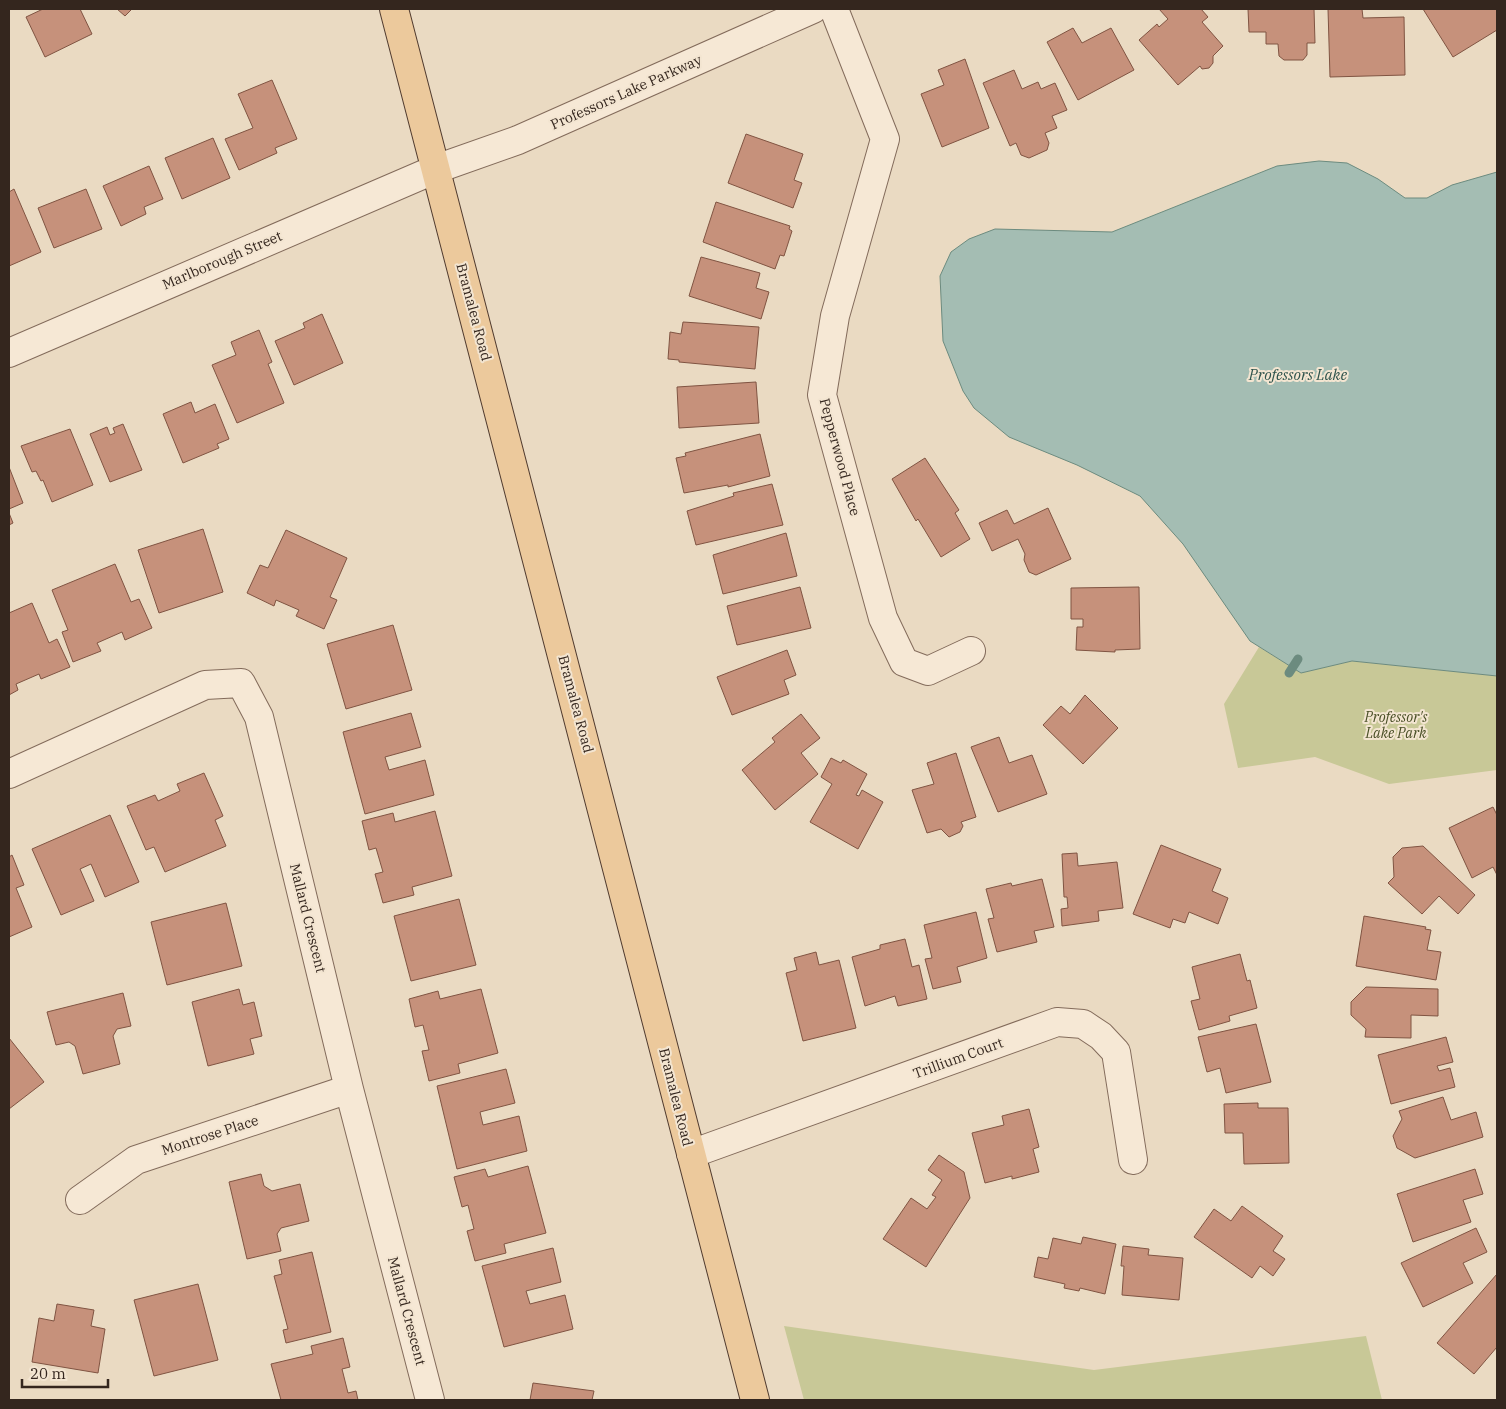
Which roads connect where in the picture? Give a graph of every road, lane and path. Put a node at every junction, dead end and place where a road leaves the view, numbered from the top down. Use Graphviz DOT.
graph roads {
  1 [pos="394,9"];
  2 [pos="814,9"];
  3 [pos="834,9"];
  4 [pos="436,168"];
  5 [pos="9,353"];
  6 [pos="971,651"];
  7 [pos="9,774"];
  8 [pos="349,1089"];
  9 [pos="691,1154"];
  10 [pos="1133,1160"];
  11 [pos="80,1200"];
  12 [pos="430,1400"];
  13 [pos="755,1400"];
  1 -- 4 [label="main road, Bramalea Road"];
  2 -- 4 [label="street, Professors Lake Parkway"];
  3 -- 6 [label="street, Pepperwood Place"];
  4 -- 5 [label="street, Marlborough Street"];
  4 -- 9 [label="main road, Bramalea Road"];
  7 -- 8 [label="street, Mallard Crescent"];
  8 -- 11 [label="street, Montrose Place"];
  8 -- 12 [label="street, Mallard Crescent"];
  9 -- 10 [label="street, Trillium Court"];
  9 -- 13 [label="main road, Bramalea Road"];
}
